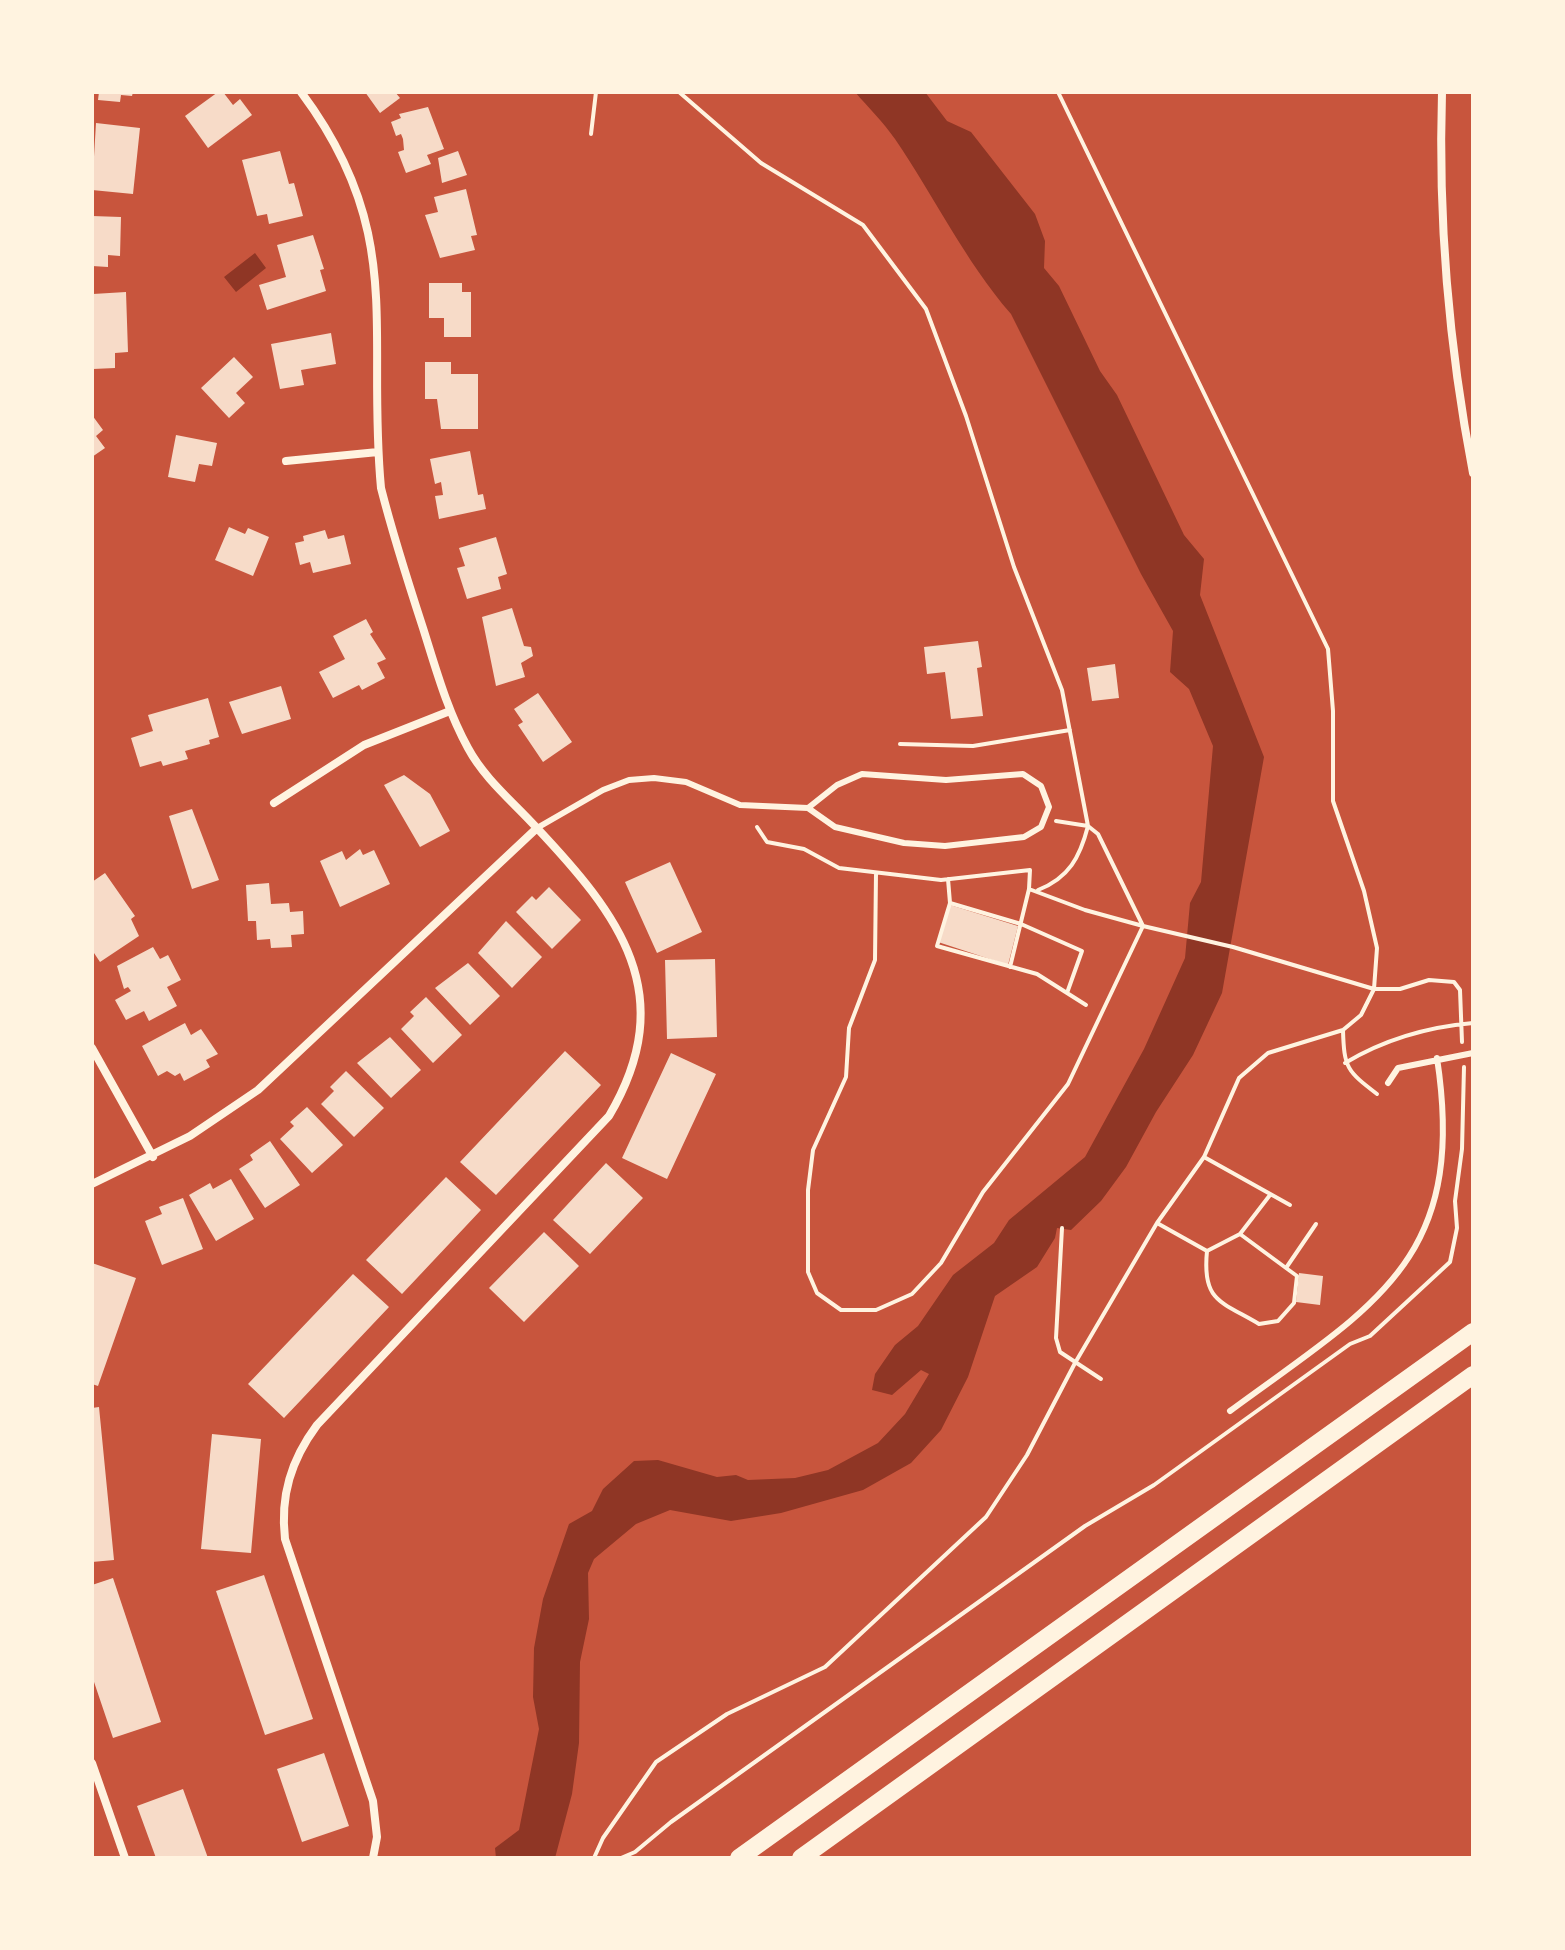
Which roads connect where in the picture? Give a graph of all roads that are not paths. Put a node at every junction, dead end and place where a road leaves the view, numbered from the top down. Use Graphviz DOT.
graph roads {
  1 [pos="301,92"];
  2 [pos="1442,92"];
  3 [pos="378,452"];
  4 [pos="286,461"];
  5 [pos="1473,473"];
  6 [pos="450,711"];
  7 [pos="274,803"];
  8 [pos="808,808"];
  9 [pos="537,828"];
  10 [pos="92,1048"];
  11 [pos="1473,1053"];
  12 [pos="1437,1058"];
  13 [pos="1388,1083"];
  14 [pos="153,1157"];
  15 [pos="92,1184"];
  16 [pos="1473,1332"];
  17 [pos="1473,1375"];
  18 [pos="1230,1411"];
  19 [pos="92,1763"];
  20 [pos="125,1858"];
  21 [pos="373,1858"];
  22 [pos="739,1858"];
  23 [pos="801,1858"];
  1 -- 3 [label="street"];
  2 -- 5 [label="street"];
  3 -- 4 [label="street"];
  3 -- 6 [label="street"];
  6 -- 7 [label="street"];
  6 -- 9 [label="street"];
  8 -- 8 [label="lane"];
  8 -- 9 [label="lane"];
  9 -- 14 [label="street"];
  9 -- 21 [label="street"];
  10 -- 14 [label="street"];
  11 -- 12 [label="lane"];
  12 -- 13 [label="lane"];
  12 -- 18 [label="lane"];
  14 -- 15 [label="street"];
  16 -- 22 [label="main road"];
  17 -- 23 [label="main road"];
  19 -- 20 [label="street"];
}
